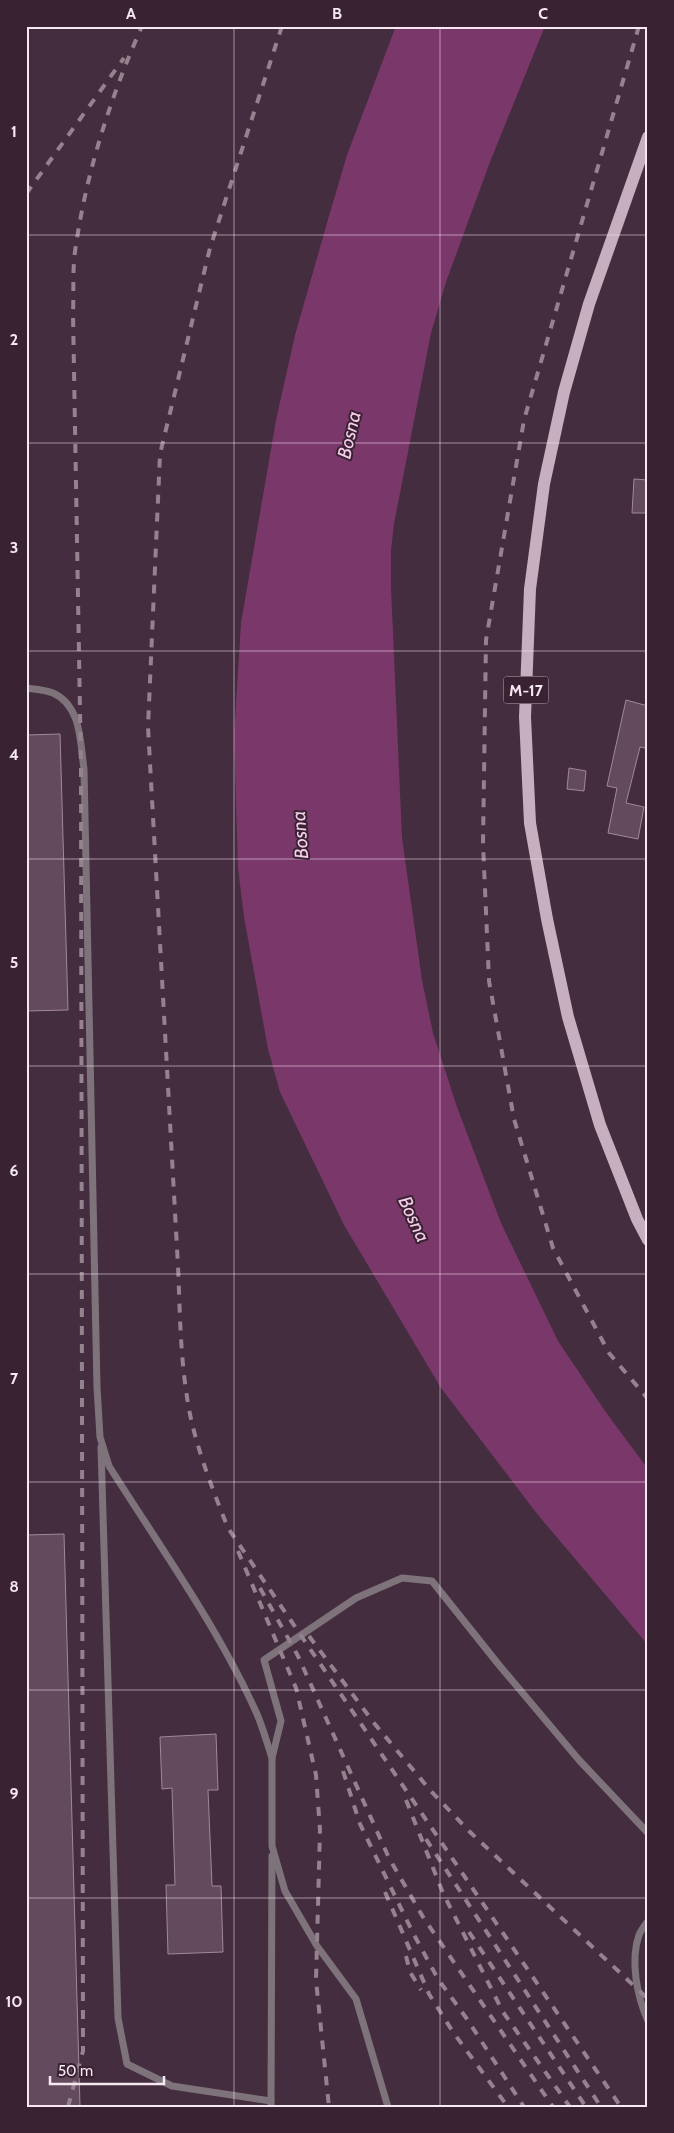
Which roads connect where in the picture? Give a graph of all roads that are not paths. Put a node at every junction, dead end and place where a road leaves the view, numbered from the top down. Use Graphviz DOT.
graph roads {
  1 [pos="648,137"];
  2 [pos="26,688"];
  3 [pos="648,1240"];
  4 [pos="100,1436"];
  5 [pos="272,1758"];
  6 [pos="648,1833"];
  7 [pos="272,1846"];
  8 [pos="648,1921"];
  9 [pos="648,2021"];
  10 [pos="271,2104"];
  11 [pos="388,2107"];
  1 -- 3 [label="main road, M-17"];
  2 -- 4 [label="lane"];
  4 -- 5 [label="lane"];
  4 -- 10 [label="lane"];
  5 -- 6 [label="lane"];
  5 -- 7 [label="lane"];
  7 -- 10 [label="lane"];
  7 -- 11 [label="lane"];
  8 -- 9 [label="lane"];
}
